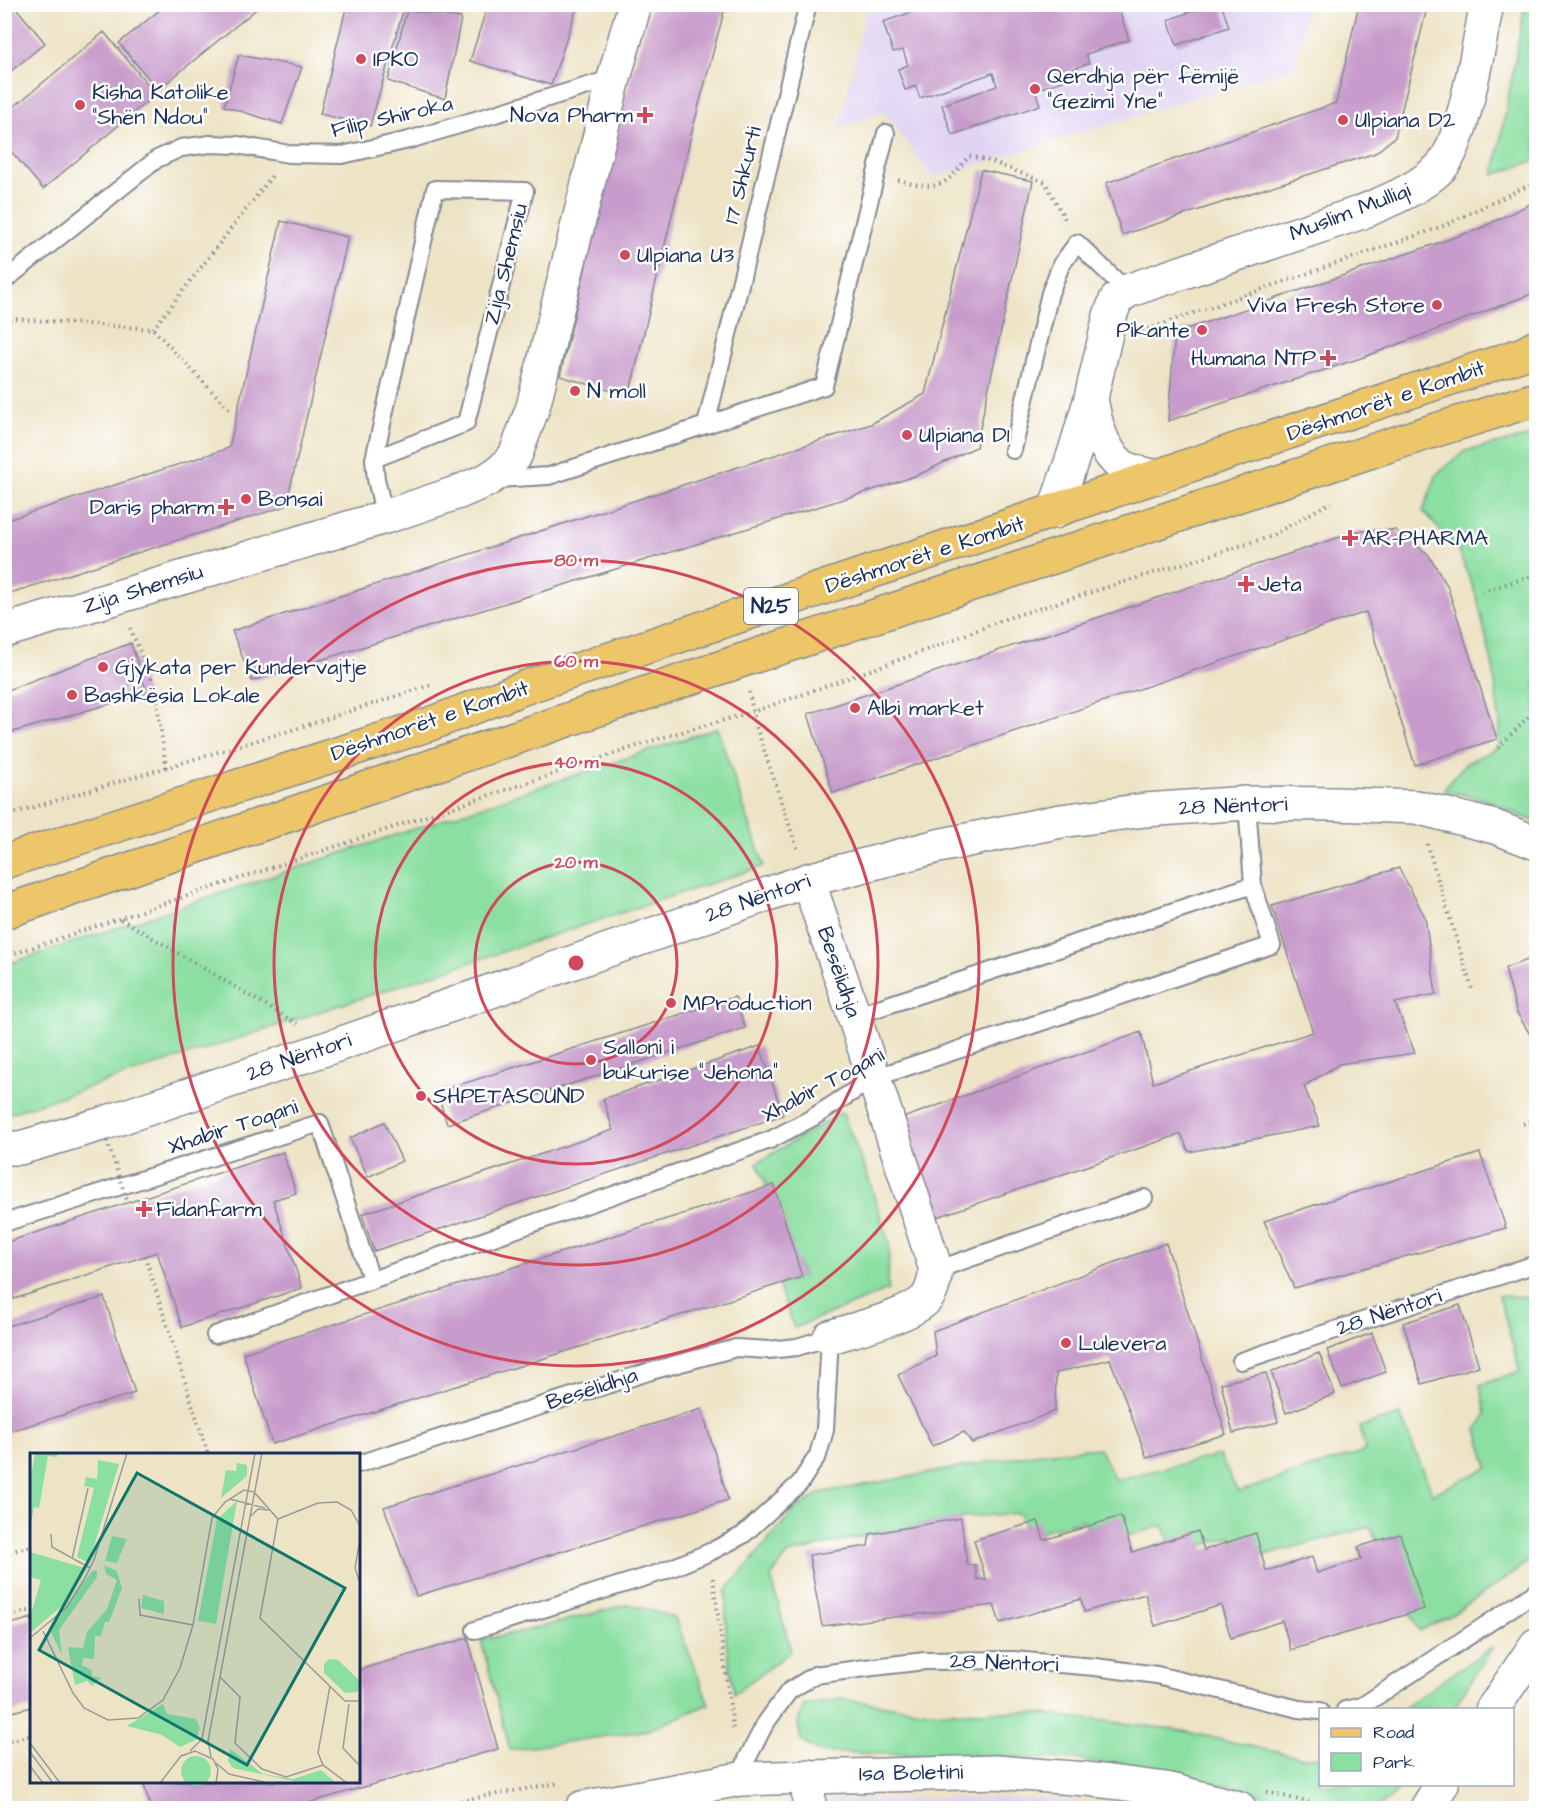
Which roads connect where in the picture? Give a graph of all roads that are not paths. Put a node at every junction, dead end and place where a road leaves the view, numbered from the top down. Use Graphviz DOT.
graph roads {
  1 [pos="635,4"];
  2 [pos="808,4"];
  3 [pos="1487,4"];
  4 [pos="614,78"];
  5 [pos="886,134"];
  6 [pos="4,281"];
  7 [pos="1127,291"];
  8 [pos="1536,346"];
  9 [pos="1091,398"];
  10 [pos="1536,399"];
  11 [pos="706,425"];
  12 [pos="1013,450"];
  13 [pos="374,459"];
  14 [pos="1159,477"];
  15 [pos="487,480"];
  16 [pos="1054,512"];
  17 [pos="385,518"];
  18 [pos="4,631"];
  19 [pos="1247,803"];
  20 [pos="1536,843"];
  21 [pos="4,862"];
  22 [pos="808,880"];
  23 [pos="1253,885"];
  24 [pos="4,912"];
  25 [pos="854,1016"];
  26 [pos="874,1078"];
  27 [pos="4,1148"];
  28 [pos="1144,1198"];
  29 [pos="4,1223"];
  30 [pos="1536,1264"];
  31 [pos="936,1270"];
  32 [pos="371,1279"];
  33 [pos="215,1335"];
  34 [pos="830,1337"];
  35 [pos="1241,1361"];
  36 [pos="360,1463"];
  37 [pos="1536,1592"];
  38 [pos="475,1630"];
  39 [pos="1536,1645"];
  40 [pos="1354,1708"];
  41 [pos="1493,1708"];
  42 [pos="1319,1712"];
  43 [pos="808,1776"];
  44 [pos="740,1779"];
  45 [pos="1441,1786"];
  46 [pos="582,1809"];
  47 [pos="810,1809"];
  48 [pos="1239,1809"];
  49 [pos="1427,1809"];
  1 -- 4 [label="street, Zija Shemsiu"];
  2 -- 11 [label="lane, 17 Shkurti"];
  3 -- 7 [label="street, Muslim Mulliqi"];
  4 -- 6 [label="lane, Filip Shiroka"];
  4 -- 15 [label="street, Zija Shemsiu"];
  5 -- 11 [label="lane"];
  7 -- 9 [label="street"];
  7 -- 12 [label="lane"];
  8 -- 14 [label="main road, Dëshmorët e Kombit / N25"];
  9 -- 14 [label="street"];
  9 -- 16 [label="street"];
  10 -- 24 [label="main road, Dëshmorët e Kombit / N25"];
  11 -- 15 [label="lane"];
  13 -- 13 [label="lane, Zija Shemsiu"];
  13 -- 17 [label="lane, Zija Shemsiu"];
  14 -- 16 [label="main road, Dëshmorët e Kombit / N25"];
  15 -- 17 [label="street, Zija Shemsiu"];
  16 -- 21 [label="main road, Dëshmorët e Kombit / N25"];
  17 -- 18 [label="street, Zija Shemsiu"];
  19 -- 20 [label="street, 28 Nëntori"];
  19 -- 22 [label="street, 28 Nëntori"];
  19 -- 23 [label="lane, Xhabir Toqani"];
  22 -- 25 [label="street, Besëlidhja"];
  22 -- 27 [label="street, 28 Nëntori"];
  23 -- 25 [label="lane, Xhabir Toqani"];
  23 -- 26 [label="lane, Xhabir Toqani"];
  25 -- 26 [label="street, Besëlidhja"];
  26 -- 31 [label="street, Besëlidhja"];
  26 -- 32 [label="lane, Xhabir Toqani"];
  28 -- 31 [label="lane"];
  29 -- 32 [label="lane, Xhabir Toqani"];
  30 -- 35 [label="lane, 28 Nëntori"];
  31 -- 34 [label="street, Besëlidhja"];
  32 -- 33 [label="lane, Xhabir Toqani"];
  34 -- 36 [label="lane, Besëlidhja"];
  34 -- 38 [label="lane"];
  37 -- 40 [label="lane"];
  39 -- 41 [label="street"];
  42 -- 44 [label="lane, 28 Nëntori"];
  43 -- 44 [label="street, Isa Boletini"];
  43 -- 47 [label="street"];
  43 -- 48 [label="street, Isa Boletini"];
  44 -- 46 [label="street, Isa Boletini"];
  45 -- 49 [label="street"];
}
